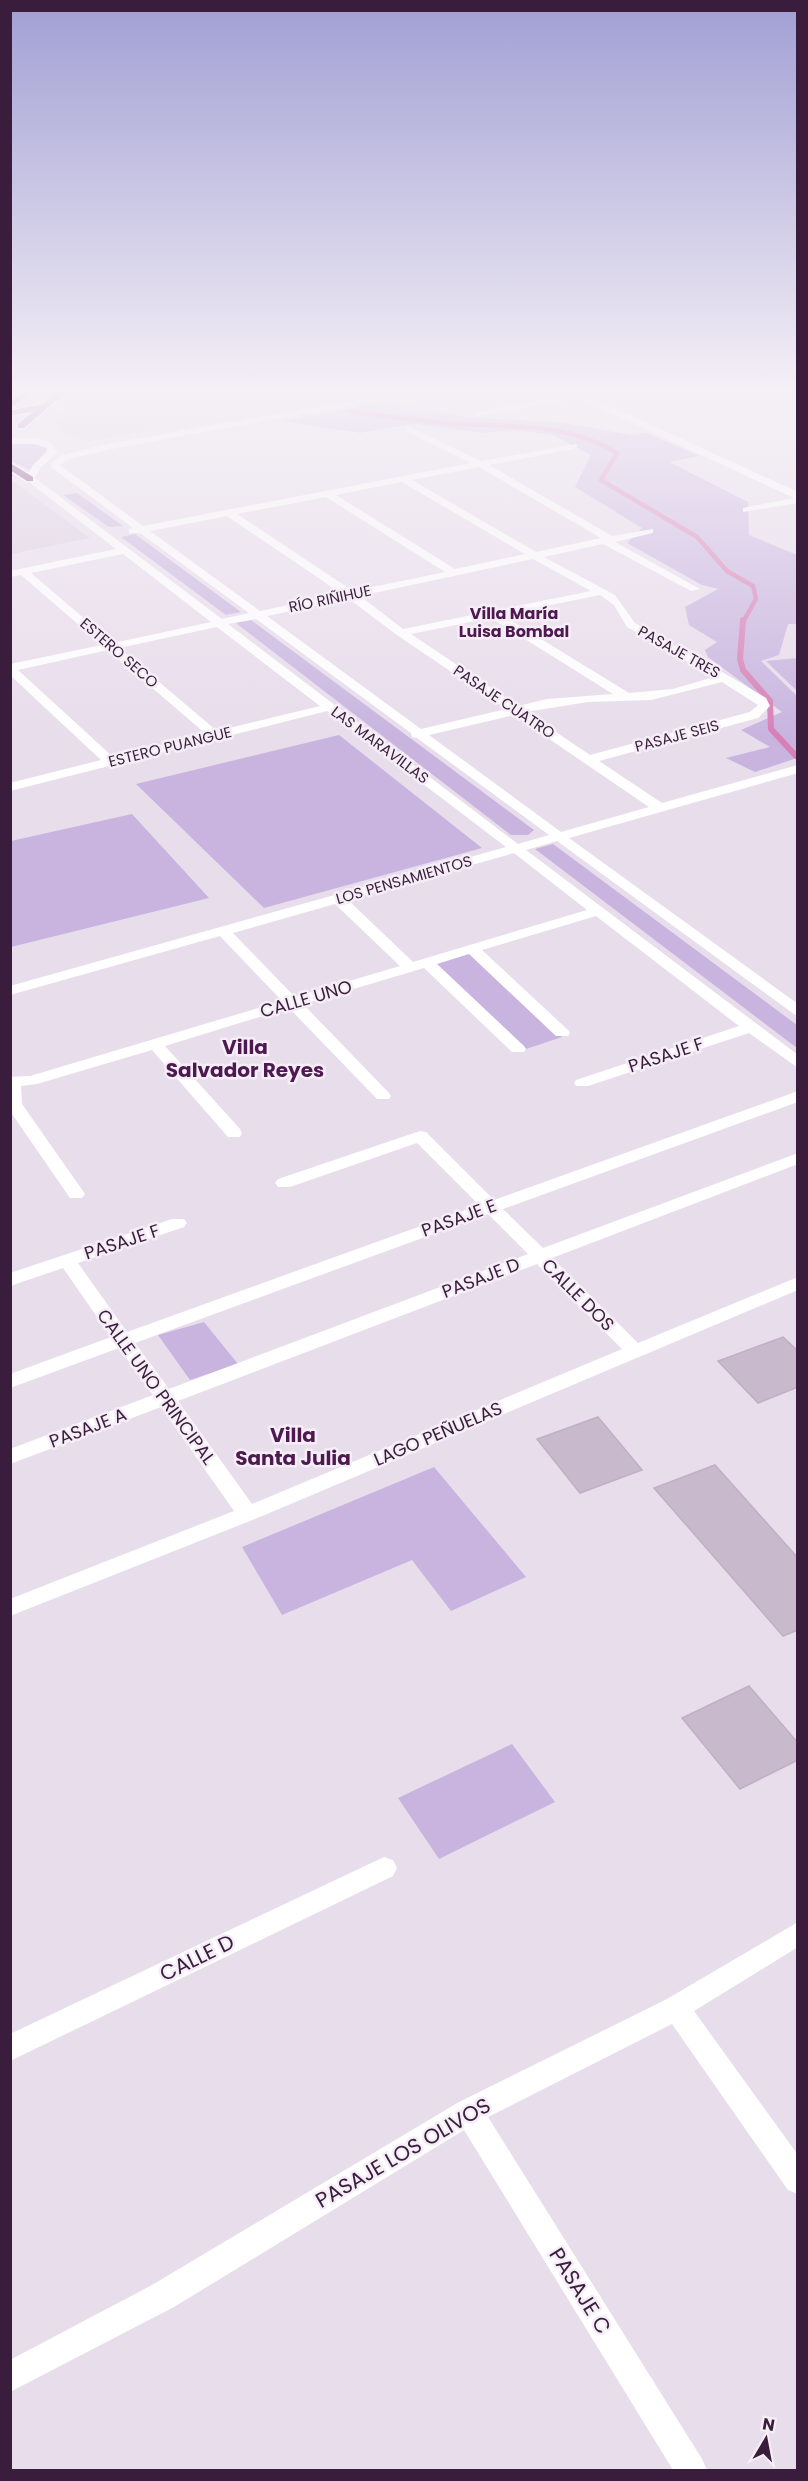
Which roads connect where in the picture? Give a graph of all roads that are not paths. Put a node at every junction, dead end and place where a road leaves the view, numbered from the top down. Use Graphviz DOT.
graph roads {
  1 [pos="67,508"];
  2 [pos="103,508"];
  3 [pos="256,508"];
  4 [pos="350,508"];
  5 [pos="453,508"];
  6 [pos="553,508"];
  7 [pos="756,508"];
  8 [pos="746,510"];
  9 [pos="229,513"];
  10 [pos="139,530"];
  11 [pos="649,531"];
  12 [pos="106,537"];
  13 [pos="608,541"];
  14 [pos="124,551"];
  15 [pos="535,556"];
  16 [pos="23,571"];
  17 [pos="454,573"];
  18 [pos="10,574"];
  19 [pos="695,589"];
  20 [pos="601,592"];
  21 [pos="350,594"];
  22 [pos="254,615"];
  23 [pos="494,615"];
  24 [pos="218,622"];
  25 [pos="401,633"];
  26 [pos="112,646"];
  27 [pos="10,668"];
  28 [pos="725,678"];
  29 [pos="627,697"];
  30 [pos="329,707"];
  31 [pos="515,709"];
  32 [pos="762,710"];
  33 [pos="416,734"];
  34 [pos="215,736"];
  35 [pos="591,759"];
  36 [pos="110,762"];
  37 [pos="798,769"];
  38 [pos="10,787"];
  39 [pos="660,808"];
  40 [pos="556,837"];
  41 [pos="515,848"];
  42 [pos="338,899"];
  43 [pos="598,911"];
  44 [pos="224,932"];
  45 [pos="472,949"];
  46 [pos="427,963"];
  47 [pos="411,968"];
  48 [pos="10,991"];
  49 [pos="293,1002"];
  50 [pos="798,1012"];
  51 [pos="751,1027"];
  52 [pos="562,1033"];
  53 [pos="155,1044"];
  54 [pos="518,1049"];
  55 [pos="798,1063"];
  56 [pos="12,1083"];
  57 [pos="582,1083"];
  58 [pos="384,1096"];
  59 [pos="798,1096"];
  60 [pos="234,1133"];
  61 [pos="798,1158"];
  62 [pos="284,1183"];
  63 [pos="76,1194"];
  64 [pos="491,1207"];
  65 [pos="178,1223"];
  66 [pos="540,1256"];
  67 [pos="66,1260"];
  68 [pos="10,1280"];
  69 [pos="798,1283"];
  70 [pos="121,1340"];
  71 [pos="635,1351"];
  72 [pos="10,1381"];
  73 [pos="165,1398"];
  74 [pos="10,1457"];
  75 [pos="248,1514"];
  76 [pos="10,1608"];
  77 [pos="384,1868"];
  78 [pos="798,1933"];
  79 [pos="676,2008"];
  80 [pos="10,2048"];
  81 [pos="469,2112"];
  82 [pos="798,2180"];
  83 [pos="10,2377"];
  84 [pos="691,2470"];
  1 -- 12 [label="street, LAS MARAVILLAS"];
  2 -- 10 [label="street, LAS MARAVILLAS"];
  3 -- 9 [label="street"];
  4 -- 17 [label="street"];
  5 -- 15 [label="street, PASAJE TRES"];
  6 -- 13 [label="street"];
  7 -- 8 [label="street"];
  9 -- 10 [label="street"];
  9 -- 21 [label="street, PASAJE CUATRO"];
  10 -- 12 [label="street"];
  10 -- 22 [label="street, LAS MARAVILLAS"];
  11 -- 13 [label="street, RÍO RIÑIHUE"];
  12 -- 14 [label="street, LAS MARAVILLAS"];
  13 -- 15 [label="street, RÍO RIÑIHUE"];
  13 -- 19 [label="street"];
  14 -- 16 [label="street"];
  14 -- 24 [label="street, LAS MARAVILLAS"];
  15 -- 17 [label="street, RÍO RIÑIHUE"];
  15 -- 20 [label="street, PASAJE TRES"];
  16 -- 18 [label="street"];
  16 -- 26 [label="street, ESTERO SECO"];
  17 -- 21 [label="street, RÍO RIÑIHUE"];
  20 -- 23 [label="street"];
  20 -- 28 [label="street, PASAJE TRES"];
  21 -- 22 [label="street, RÍO RIÑIHUE"];
  21 -- 25 [label="street, PASAJE CUATRO"];
  22 -- 24 [label="street, RÍO RIÑIHUE"];
  22 -- 33 [label="street, LAS MARAVILLAS"];
  23 -- 25 [label="street"];
  23 -- 29 [label="street"];
  24 -- 26 [label="street, RÍO RIÑIHUE"];
  24 -- 30 [label="street, LAS MARAVILLAS"];
  25 -- 31 [label="street, PASAJE CUATRO"];
  26 -- 27 [label="street, RÍO RIÑIHUE"];
  26 -- 34 [label="street, ESTERO SECO"];
  27 -- 36 [label="street"];
  28 -- 29 [label="street"];
  28 -- 32 [label="street, PASAJE TRES"];
  29 -- 31 [label="street"];
  30 -- 34 [label="street, ESTERO PUANGUE"];
  30 -- 41 [label="street, LAS MARAVILLAS"];
  31 -- 33 [label="street"];
  31 -- 35 [label="street, PASAJE CUATRO"];
  32 -- 35 [label="street, PASAJE SEIS"];
  33 -- 40 [label="street, LAS MARAVILLAS"];
  34 -- 36 [label="street, ESTERO PUANGUE"];
  35 -- 39 [label="street, PASAJE CUATRO"];
  36 -- 38 [label="street, ESTERO PUANGUE"];
  37 -- 39 [label="street, LOS PENSAMIENTOS"];
  39 -- 40 [label="street, LOS PENSAMIENTOS"];
  40 -- 41 [label="street, LOS PENSAMIENTOS"];
  40 -- 50 [label="street, LAS MARAVILLAS"];
  41 -- 42 [label="street, LOS PENSAMIENTOS"];
  41 -- 43 [label="street, LAS MARAVILLAS"];
  42 -- 44 [label="street, LOS PENSAMIENTOS"];
  42 -- 47 [label="street"];
  43 -- 45 [label="street, CALLE UNO"];
  43 -- 51 [label="street, LAS MARAVILLAS"];
  44 -- 48 [label="street, LOS PENSAMIENTOS"];
  44 -- 49 [label="street"];
  45 -- 46 [label="street, CALLE UNO"];
  45 -- 52 [label="street"];
  46 -- 47 [label="street, CALLE UNO"];
  46 -- 54 [label="street"];
  47 -- 49 [label="street, CALLE UNO"];
  49 -- 53 [label="street, CALLE UNO"];
  49 -- 58 [label="street"];
  51 -- 55 [label="street, LAS MARAVILLAS"];
  51 -- 57 [label="street, PASAJE F"];
  53 -- 56 [label="street, CALLE UNO"];
  53 -- 60 [label="street"];
  56 -- 63 [label="street"];
  59 -- 64 [label="street, PASAJE E"];
  61 -- 66 [label="street, PASAJE D"];
  62 -- 64 [label="street, CALLE DOS"];
  64 -- 66 [label="street, CALLE DOS"];
  64 -- 70 [label="street, PASAJE E"];
  65 -- 67 [label="street, PASAJE F"];
  66 -- 71 [label="street, CALLE DOS"];
  66 -- 73 [label="street, PASAJE D"];
  67 -- 68 [label="street"];
  67 -- 70 [label="street, CALLE UNO PRINCIPAL"];
  69 -- 71 [label="street, LAGO PEÑUELAS"];
  70 -- 72 [label="street, PASAJE E"];
  70 -- 73 [label="street, CALLE UNO PRINCIPAL"];
  71 -- 75 [label="street, LAGO PEÑUELAS"];
  73 -- 74 [label="street, PASAJE A"];
  73 -- 75 [label="street, CALLE UNO PRINCIPAL"];
  75 -- 76 [label="street, LAGO PEÑUELAS"];
  77 -- 80 [label="street, CALLE D"];
  78 -- 79 [label="street, PASAJE LOS OLIVOS"];
  79 -- 81 [label="street, PASAJE LOS OLIVOS"];
  79 -- 82 [label="street"];
  81 -- 83 [label="street, PASAJE LOS OLIVOS"];
  81 -- 84 [label="street, PASAJE C"];
}
